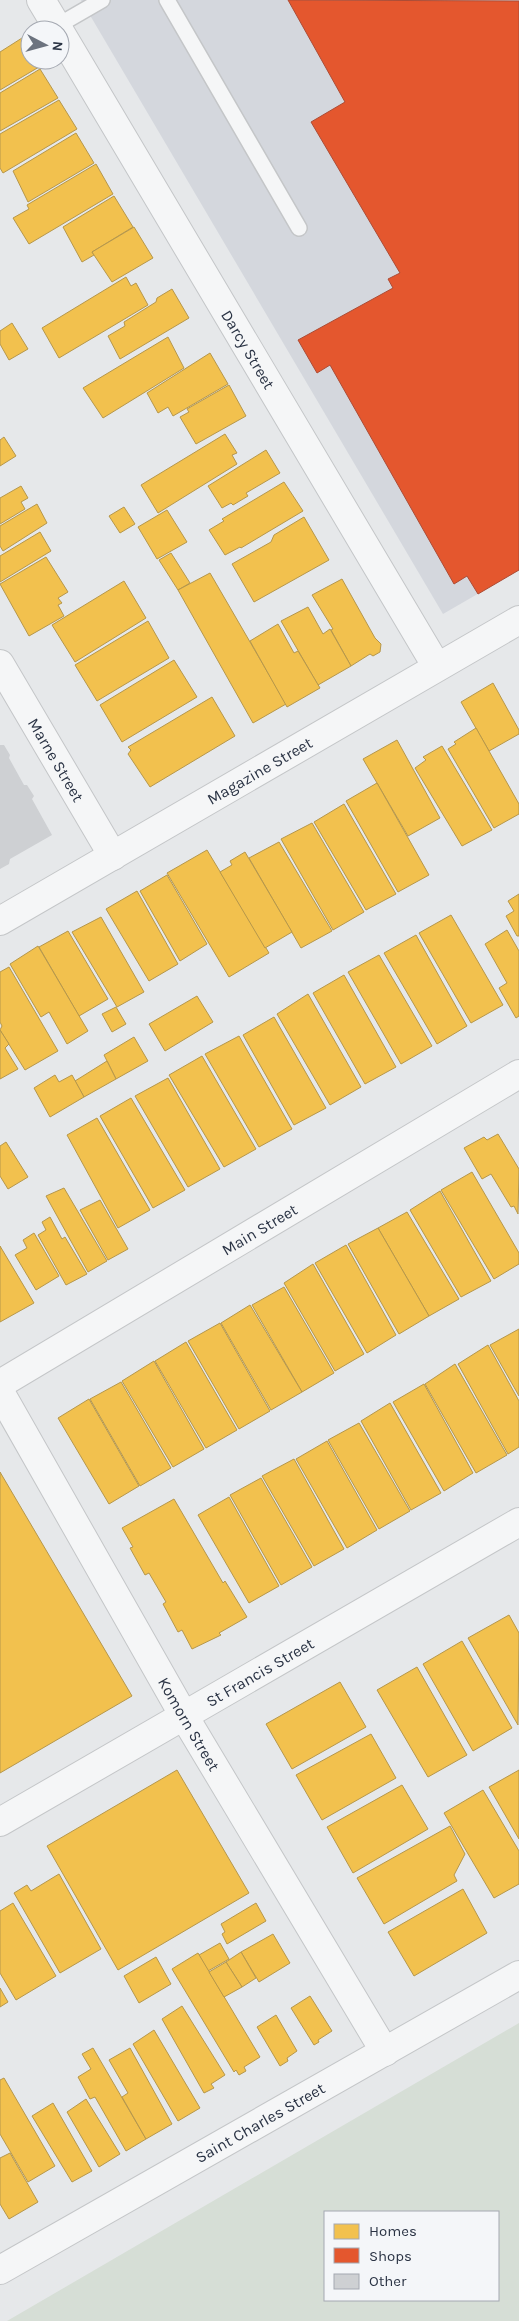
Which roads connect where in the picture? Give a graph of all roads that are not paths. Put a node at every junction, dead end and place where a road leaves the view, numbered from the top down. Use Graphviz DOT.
graph roads {
  1 [pos="41,0"];
  2 [pos="102,0"];
  3 [pos="167,0"];
  4 [pos="52,20"];
  5 [pos="70,22"];
  6 [pos="70,50"];
  7 [pos="299,228"];
  8 [pos="519,620"];
  9 [pos="0,664"];
  10 [pos="436,667"];
  11 [pos="113,856"];
  12 [pos="0,921"];
  13 [pos="519,1074"];
  14 [pos="0,1384"];
  15 [pos="0,1392"];
  16 [pos="519,1522"];
  17 [pos="184,1716"];
  18 [pos="0,1822"];
  19 [pos="519,1975"];
  20 [pos="385,2052"];
  21 [pos="0,2270"];
  1 -- 4 [label="street, Darcy Street"];
  2 -- 5 [label="lane"];
  3 -- 7 [label="lane"];
  6 -- 10 [label="street, Darcy Street"];
  8 -- 10 [label="street, Magazine Street"];
  9 -- 11 [label="street, Marne Street"];
  10 -- 11 [label="street, Magazine Street"];
  11 -- 12 [label="street, Magazine Street"];
  13 -- 14 [label="street, Main Street"];
  15 -- 17 [label="street, Komorn Street"];
  16 -- 17 [label="street, St Francis Street"];
  17 -- 18 [label="street, St Francis Street"];
  17 -- 20 [label="street, Komorn Street"];
  19 -- 20 [label="street, Saint Charles Street"];
  20 -- 21 [label="street, Saint Charles Street"];
}
